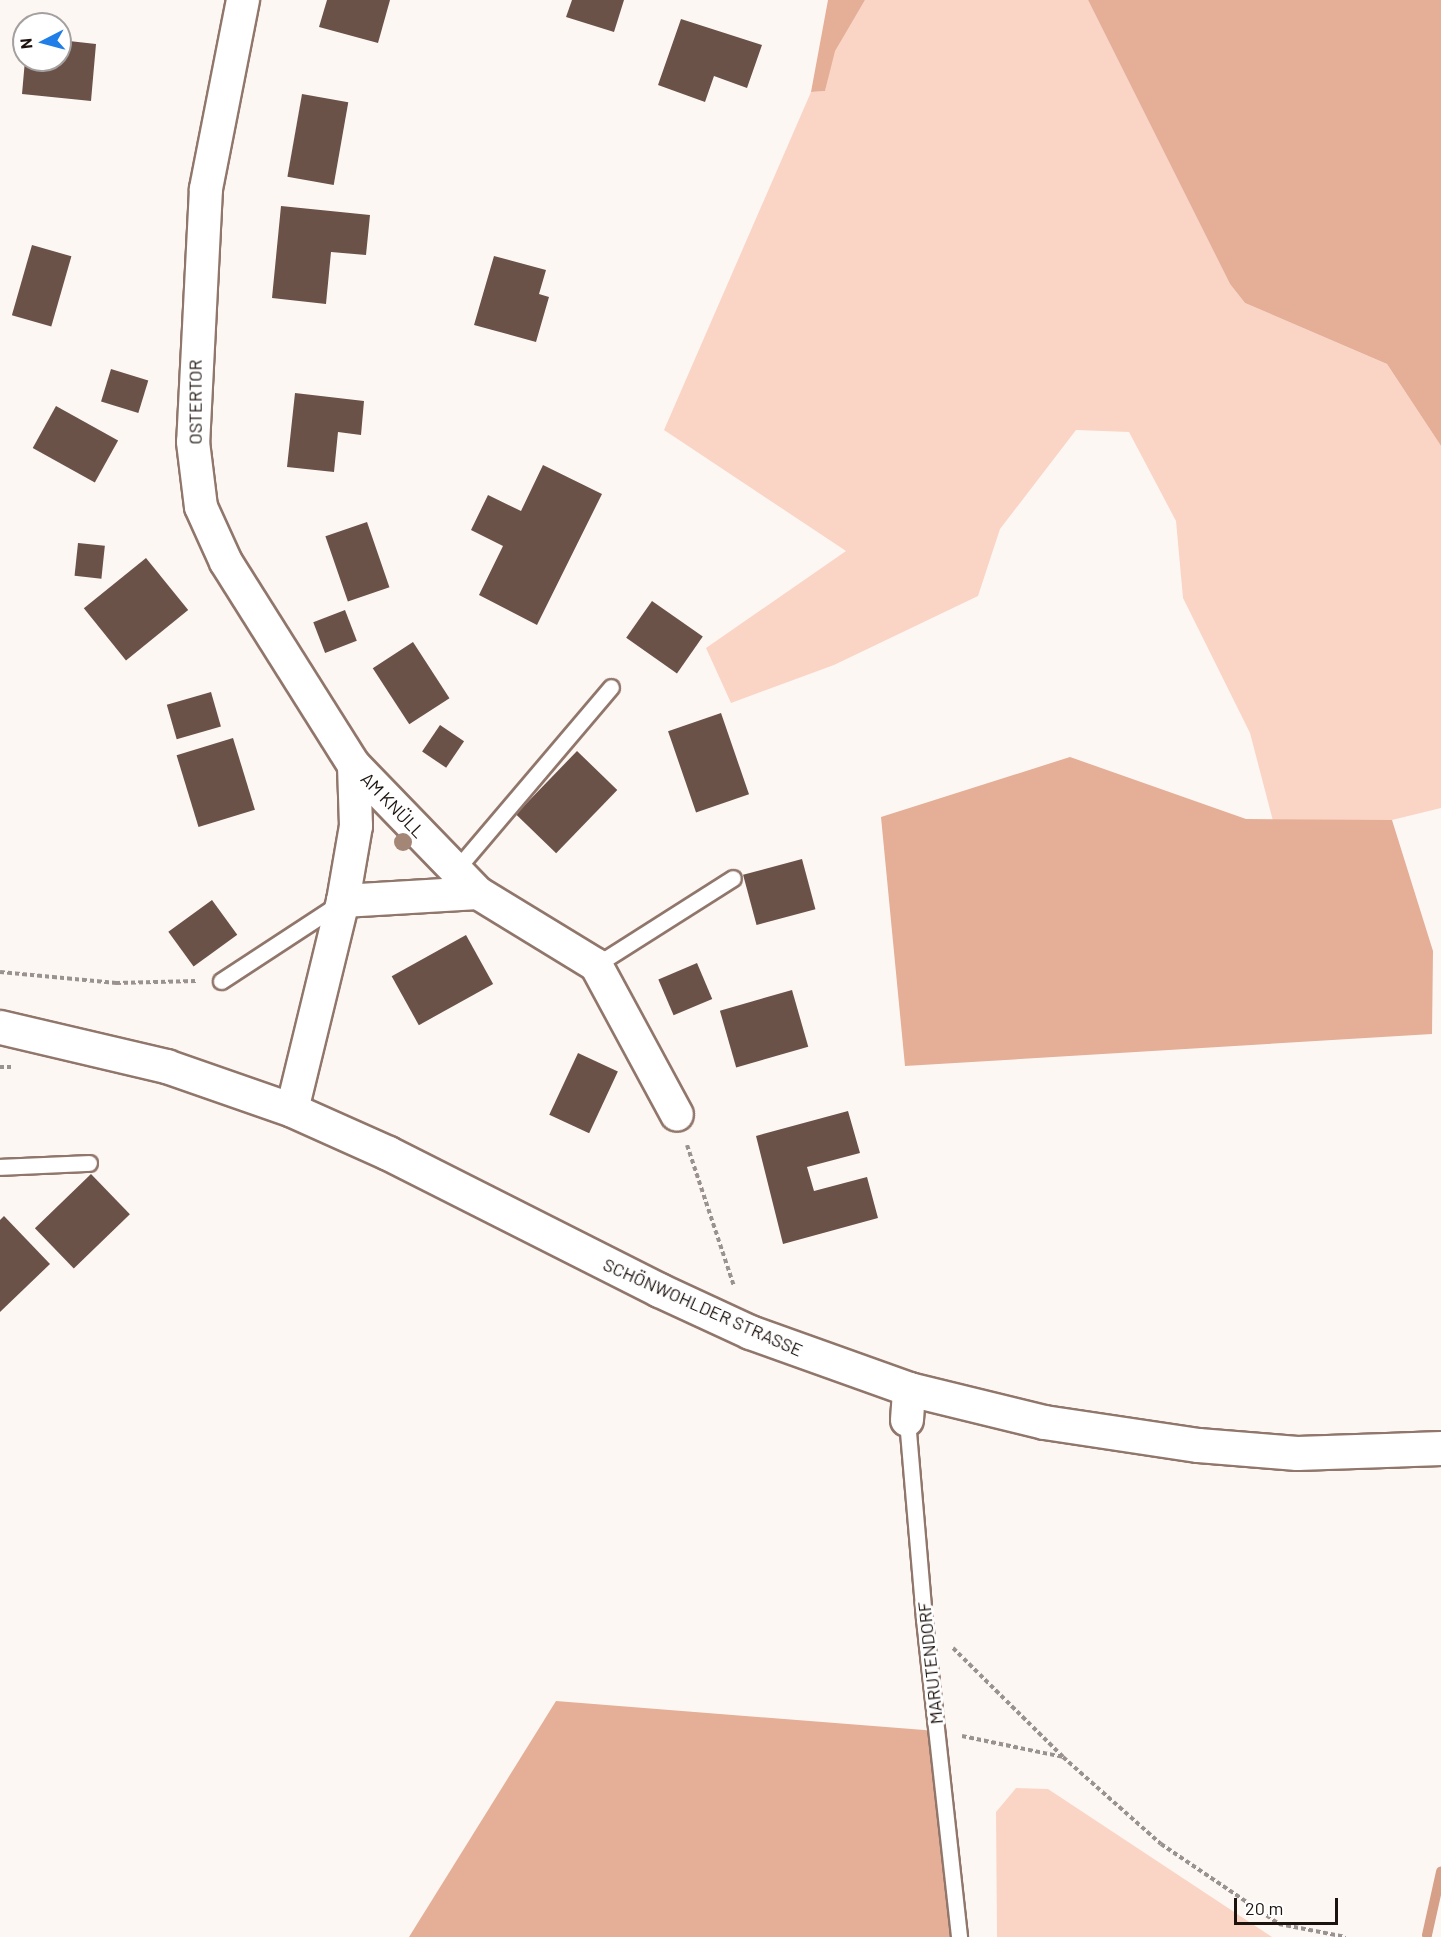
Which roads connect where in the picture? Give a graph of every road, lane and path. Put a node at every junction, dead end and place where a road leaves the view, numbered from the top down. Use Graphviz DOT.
graph roads {
  1 [pos="243,0"];
  2 [pos="611,687"];
  3 [pos="354,765"];
  4 [pos="455,871"];
  5 [pos="733,878"];
  6 [pos="478,893"];
  7 [pos="343,901"];
  8 [pos="596,965"];
  9 [pos="0,972"];
  10 [pos="221,981"];
  11 [pos="0,1027"];
  12 [pos="292,1110"];
  13 [pos="677,1115"];
  14 [pos="89,1163"];
  15 [pos="0,1167"];
  16 [pos="750,1332"];
  17 [pos="908,1404"];
  18 [pos="1441,1448"];
  19 [pos="924,1619"];
  20 [pos="937,1731"];
  21 [pos="1063,1757"];
  22 [pos="1337,1936"];
  23 [pos="959,1937"];
  24 [pos="1346,1937"];
  1 -- 3 [label="street, OSTERTOR"];
  2 -- 4 [label="lane"];
  3 -- 4 [label="street, AM KNÜLL"];
  3 -- 7 [label="street, AM KNÜLL"];
  4 -- 6 [label="street, AM KNÜLL"];
  5 -- 8 [label="lane"];
  6 -- 7 [label="street"];
  6 -- 8 [label="street, AM KNÜLL"];
  7 -- 10 [label="lane"];
  7 -- 12 [label="street, AM KNÜLL"];
  8 -- 13 [label="street"];
  9 -- 10 [label="path"];
  11 -- 12 [label="street, SCHÖNWOHLDER STRASSE"];
  12 -- 16 [label="street, SCHÖNWOHLDER STRASSE"];
  13 -- 16 [label="path"];
  14 -- 15 [label="lane"];
  16 -- 17 [label="street, SCHÖNWOHLDER STRASSE"];
  17 -- 18 [label="street, SCHÖNWOHLDER STRASSE"];
  17 -- 19 [label="lane, MARUTENDORF"];
  19 -- 20 [label="lane, MARUTENDORF"];
  19 -- 21 [label="path"];
  20 -- 21 [label="path"];
  20 -- 23 [label="lane, MARUTENDORF"];
  21 -- 22 [label="path"];
  22 -- 24 [label="path"];
}
